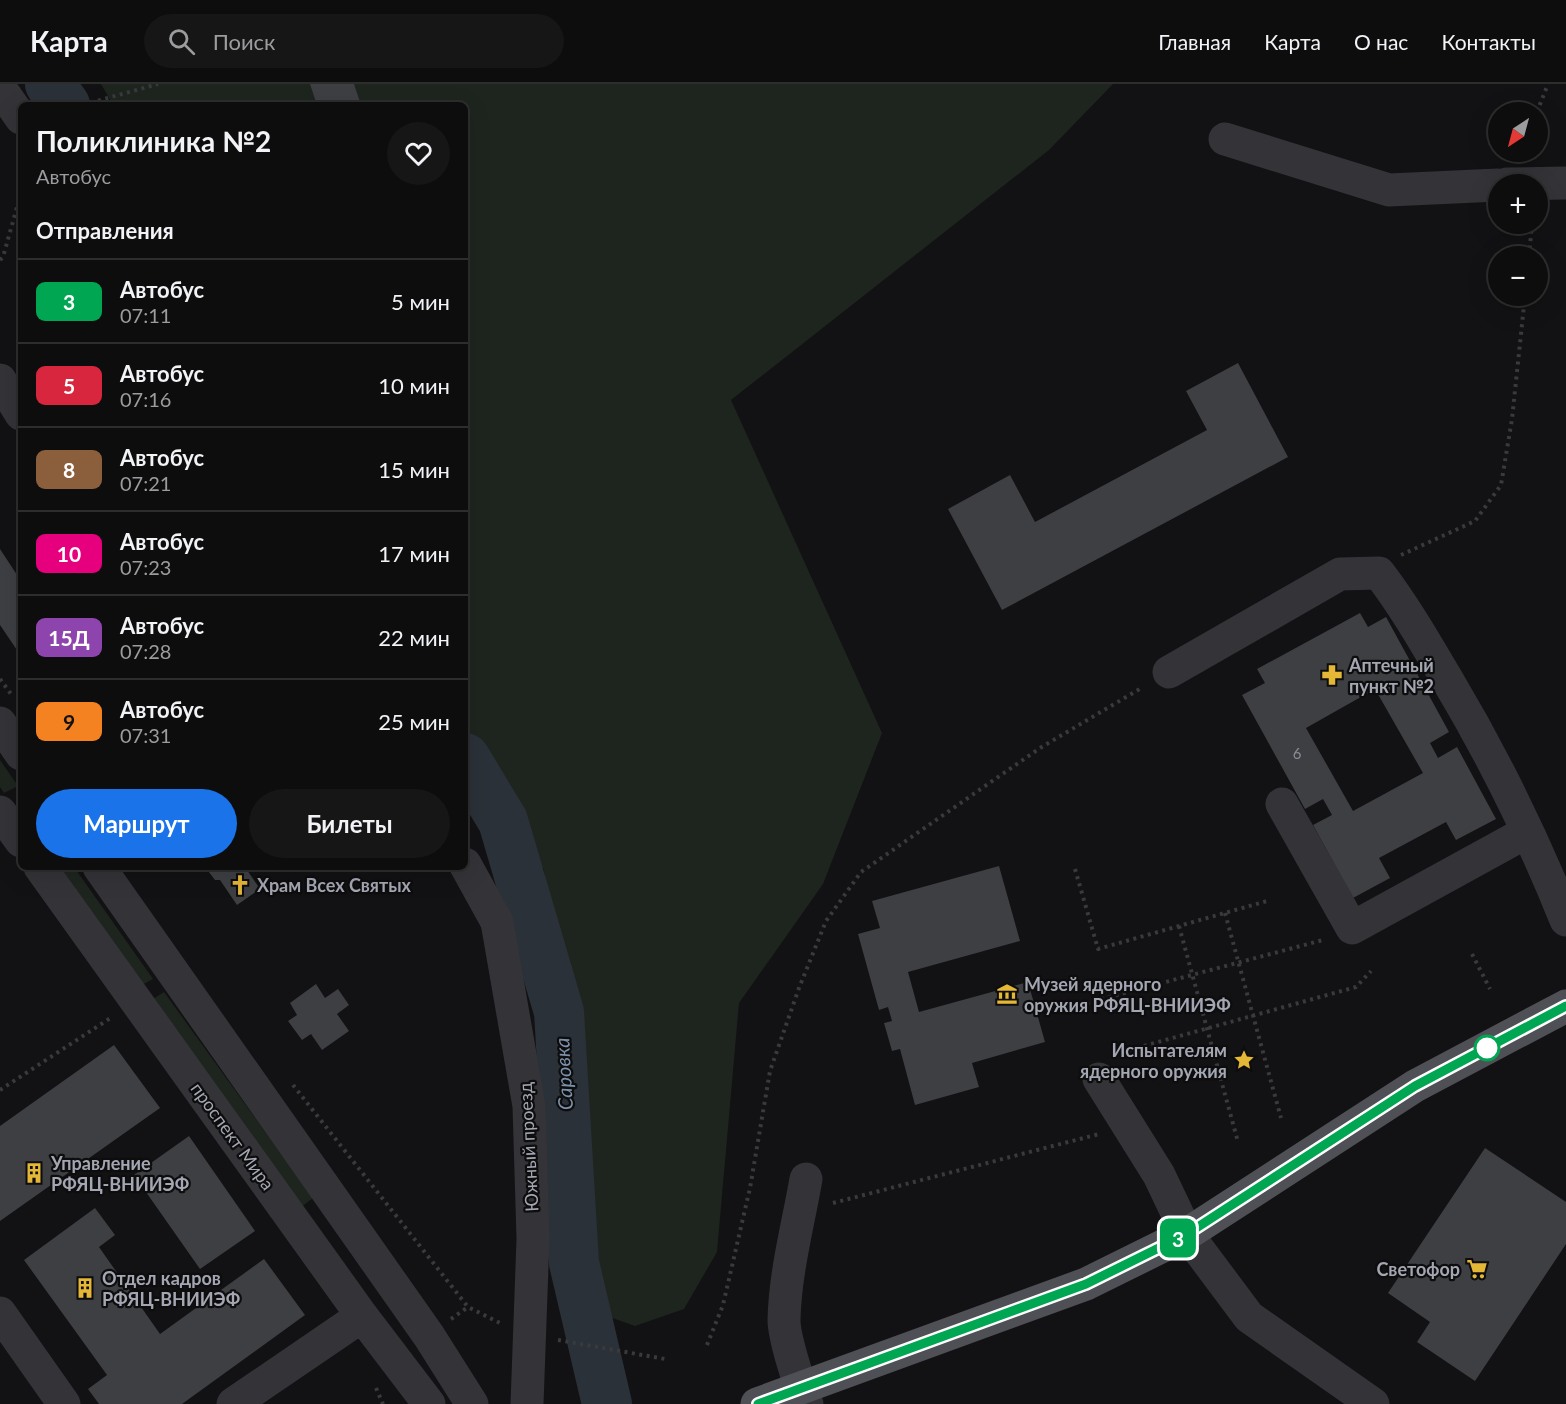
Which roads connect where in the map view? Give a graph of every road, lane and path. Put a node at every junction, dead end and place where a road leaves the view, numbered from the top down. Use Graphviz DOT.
graph roads {
  1 [pos="158,84"];
  2 [pos="1548,84"];
  3 [pos="0,88"];
  4 [pos="96,102"];
  5 [pos="1541,102"];
  6 [pos="18,114"];
  7 [pos="1225,139"];
  8 [pos="1548,183"];
  9 [pos="1566,183"];
  10 [pos="1488,185"];
  11 [pos="18,204"];
  12 [pos="0,260"];
  13 [pos="1524,306"];
  14 [pos="0,380"];
  15 [pos="18,409"];
  16 [pos="1393,559"];
  17 [pos="1169,672"];
  18 [pos="0,723"];
  19 [pos="18,750"];
  20 [pos="1282,804"];
  21 [pos="0,812"];
  22 [pos="1527,832"];
  23 [pos="18,837"];
  24 [pos="468,869"];
  25 [pos="1075,869"];
  26 [pos="42,870"];
  27 [pos="101,870"];
  28 [pos="1267,901"];
  29 [pos="1225,913"];
  30 [pos="1566,920"];
  31 [pos="1179,926"];
  32 [pos="1352,928"];
  33 [pos="1472,954"];
  34 [pos="1239,963"];
  35 [pos="1371,970"];
  36 [pos="1192,975"];
  37 [pos="1490,989"];
  38 [pos="1566,1006"];
  39 [pos="1072,1007"];
  40 [pos="115,1015"];
  41 [pos="1253,1016"];
  42 [pos="1207,1029"];
  43 [pos="1107,1067"];
  44 [pos="288,1079"];
  45 [pos="0,1090"];
  46 [pos="1281,1118"];
  47 [pos="1129,1127"];
  48 [pos="1238,1142"];
  49 [pos="806,1179"];
  50 [pos="800,1211"];
  51 [pos="1187,1234"];
  52 [pos="0,1314"];
  53 [pos="362,1316"];
  54 [pos="544,1339"];
  55 [pos="707,1345"];
  56 [pos="665,1359"];
  57 [pos="404,1372"];
  58 [pos="804,1396"];
  59 [pos="64,1404"];
  60 [pos="233,1404"];
  61 [pos="410,1404"];
  62 [pos="429,1404"];
  63 [pos="472,1404"];
  64 [pos="527,1404"];
  65 [pos="758,1404"];
  66 [pos="1373,1404"];
  1 -- 4 [label="path"];
  2 -- 5 [label="path"];
  3 -- 6 [label="street"];
  7 -- 10 [label="street"];
  8 -- 9 [label="street"];
  11 -- 12 [label="path"];
  13 -- 16 [label="path"];
  14 -- 15 [label="street"];
  17 -- 22 [label="street"];
  17 -- 55 [label="path"];
  18 -- 19 [label="street"];
  20 -- 32 [label="street"];
  21 -- 23 [label="street"];
  22 -- 30 [label="street"];
  22 -- 32 [label="street"];
  24 -- 54 [label="street, Южный проезд"];
  25 -- 31 [label="path"];
  26 -- 53 [label="street, проспект Мира"];
  27 -- 63 [label="street"];
  28 -- 29 [label="path"];
  29 -- 31 [label="path"];
  29 -- 34 [label="path"];
  31 -- 36 [label="path"];
  32 -- 34 [label="path"];
  33 -- 37 [label="path"];
  34 -- 36 [label="path"];
  34 -- 41 [label="path"];
  35 -- 41 [label="path"];
  36 -- 39 [label="path"];
  36 -- 42 [label="path"];
  38 -- 51 [label="main road"];
  40 -- 45 [label="path"];
  41 -- 42 [label="path"];
  41 -- 46 [label="path"];
  42 -- 43 [label="path"];
  42 -- 48 [label="path"];
  43 -- 47 [label="street"];
  44 -- 54 [label="path"];
  47 -- 50 [label="path"];
  47 -- 51 [label="street"];
  49 -- 50 [label="street"];
  50 -- 58 [label="street"];
  51 -- 58 [label="main road"];
  51 -- 66 [label="street"];
  52 -- 59 [label="street"];
  53 -- 57 [label="street, проспект Мира"];
  53 -- 60 [label="street"];
  54 -- 56 [label="path"];
  54 -- 64 [label="street, Южный проезд"];
  57 -- 61 [label="street"];
  57 -- 62 [label="street, проспект Мира"];
  58 -- 65 [label="main road"];
}
